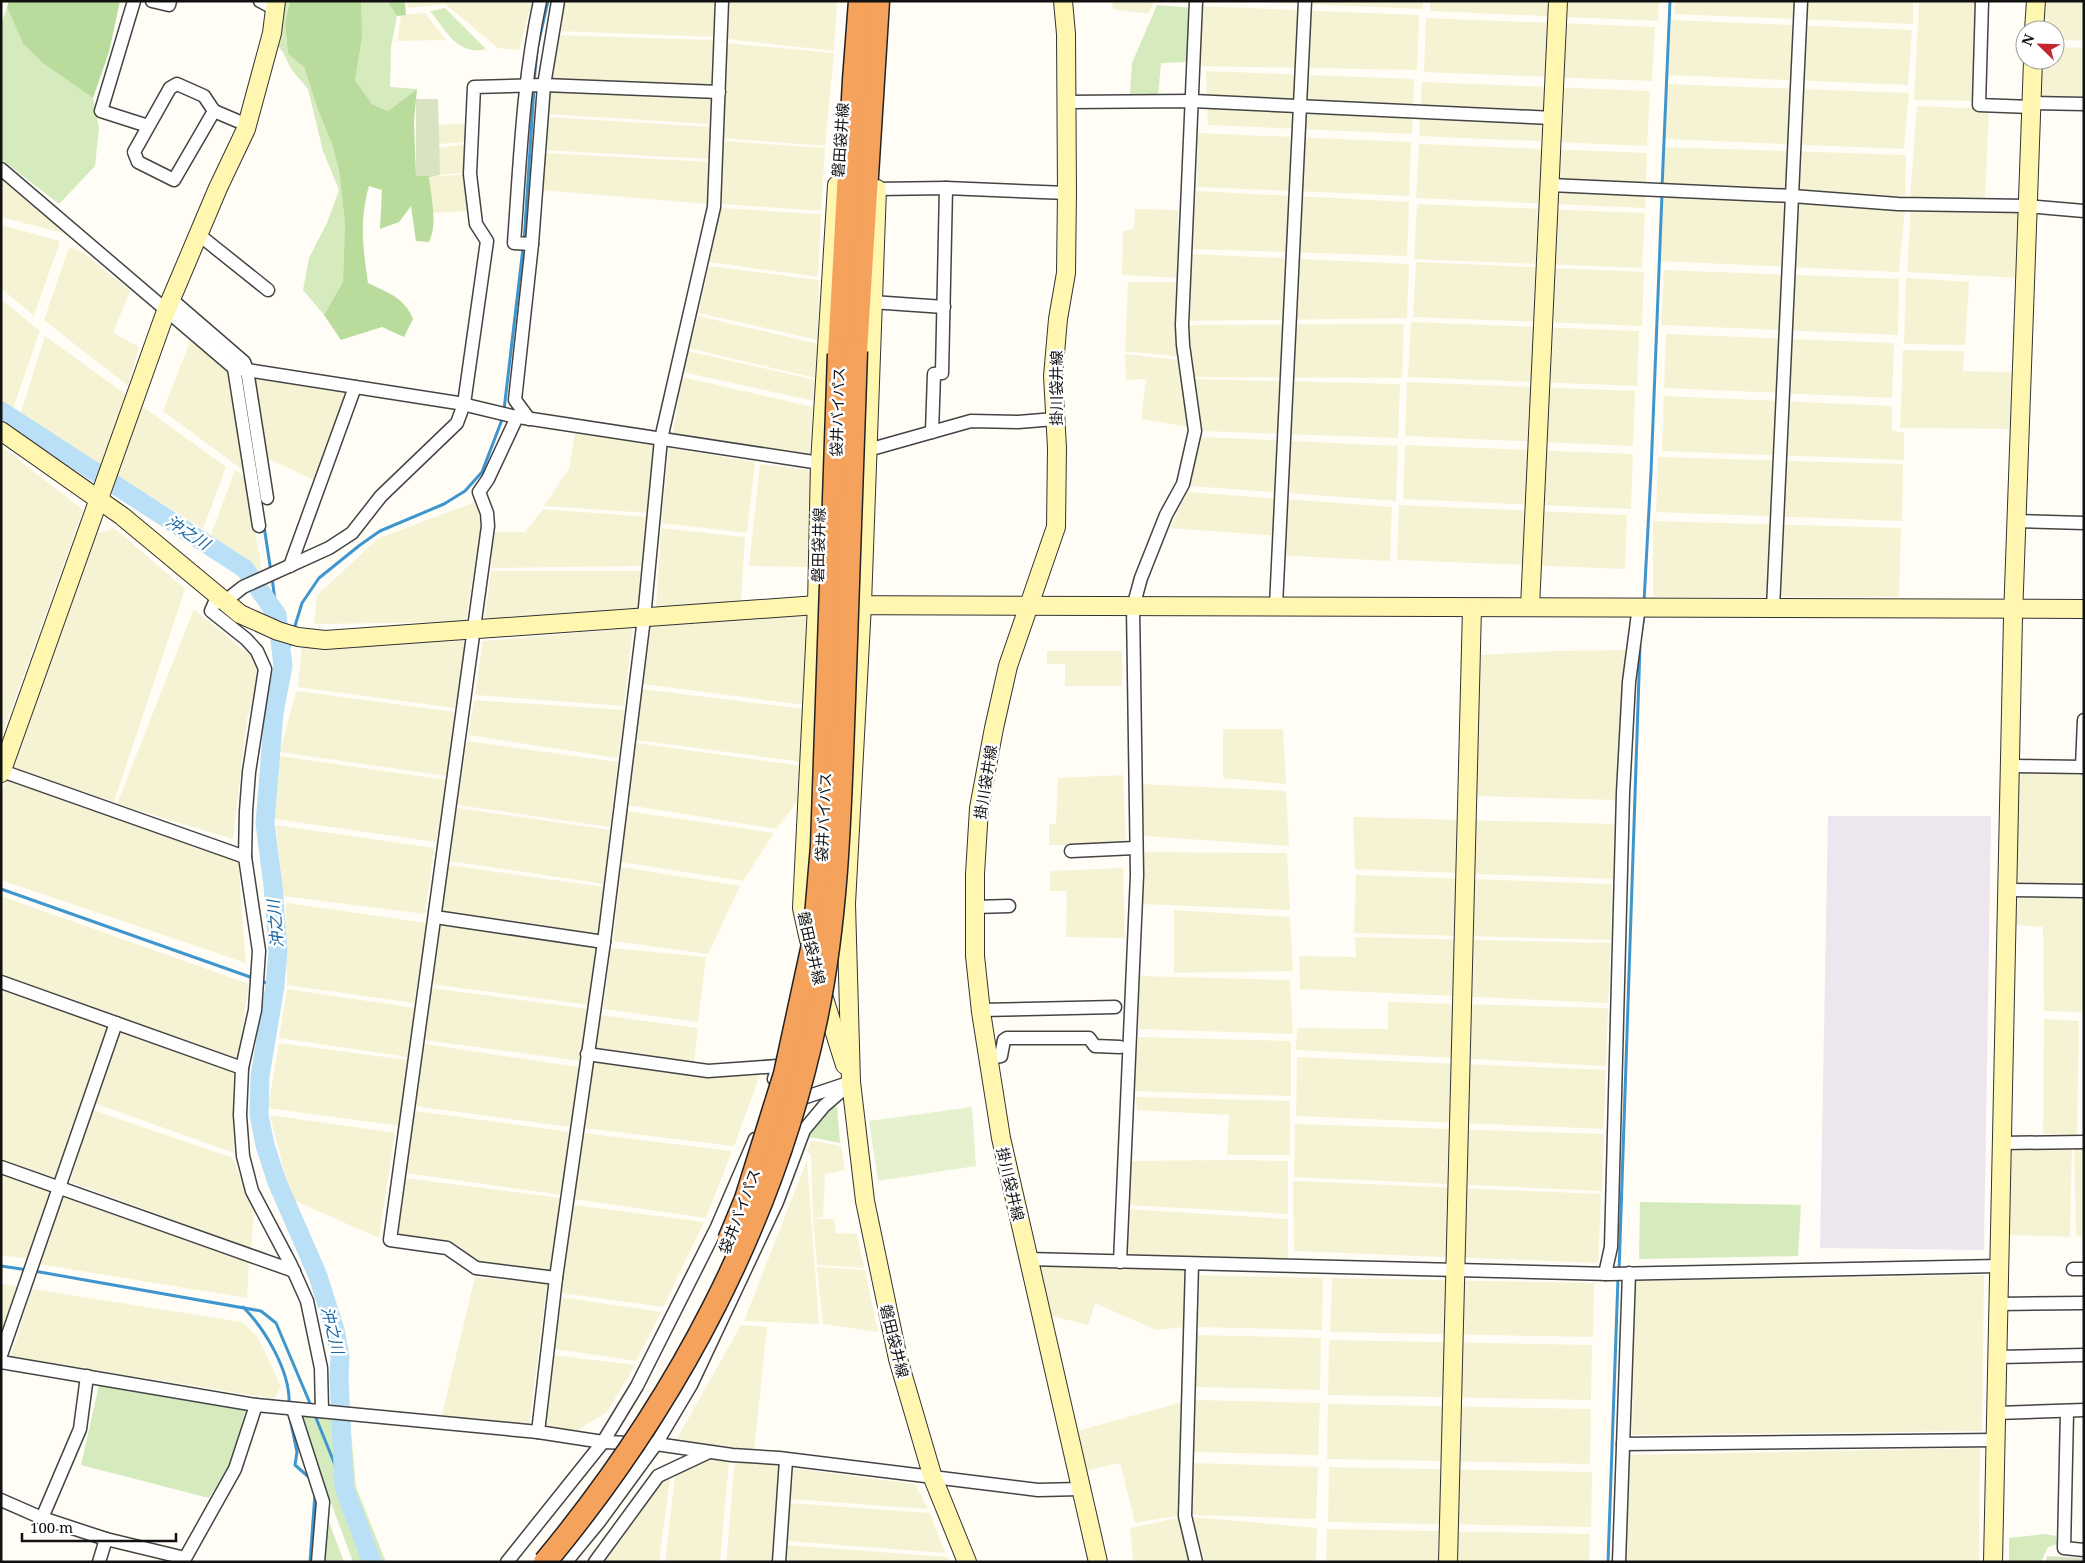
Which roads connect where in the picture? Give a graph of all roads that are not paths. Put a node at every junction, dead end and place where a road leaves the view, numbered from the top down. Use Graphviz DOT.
graph roads {
  1 [pos="134,1"];
  2 [pos="152,1"];
  3 [pos="170,1"];
  4 [pos="540,1"];
  5 [pos="558,1"];
  6 [pos="722,1"];
  7 [pos="852,1"];
  8 [pos="860,1"];
  9 [pos="878,1"];
  10 [pos="888,1"];
  11 [pos="1063,1"];
  12 [pos="1196,1"];
  13 [pos="1305,1"];
  14 [pos="1558,1"];
  15 [pos="1801,1"];
  16 [pos="1982,1"];
  17 [pos="2036,1"];
  18 [pos="270,4"];
  19 [pos="2035,20"];
  20 [pos="2033,70"];
  21 [pos="535,86"];
  22 [pos="719,92"];
  23 [pos="1193,101"];
  24 [pos="1068,102"];
  25 [pos="2084,104"];
  26 [pos="2031,105"];
  27 [pos="1301,106"];
  28 [pos="214,111"];
  29 [pos="1552,118"];
  30 [pos="247,125"];
  31 [pos="148,126"];
  32 [pos="1,169"];
  33 [pos="1550,185"];
  34 [pos="946,188"];
  35 [pos="877,189"];
  36 [pos="1067,193"];
  37 [pos="1792,196"];
  38 [pos="2027,206"];
  39 [pos="2084,210"];
  40 [pos="198,234"];
  41 [pos="526,244"];
  42 [pos="268,290"];
  43 [pos="872,302"];
  44 [pos="168,305"];
  45 [pos="944,307"];
  46 [pos="847,352"];
  47 [pos="234,368"];
  48 [pos="247,370"];
  49 [pos="355,387"];
  50 [pos="464,404"];
  51 [pos="519,417"];
  52 [pos="1056,419"];
  53 [pos="1,431"];
  54 [pos="932,432"];
  55 [pos="661,439"];
  56 [pos="868,450"];
  57 [pos="820,463"];
  58 [pos="102,487"];
  59 [pos="267,498"];
  60 [pos="2016,521"];
  61 [pos="2084,523"];
  62 [pos="259,526"];
  63 [pos="290,566"];
  64 [pos="221,600"];
  65 [pos="862,604"];
  66 [pos="817,605"];
  67 [pos="1276,606"];
  68 [pos="1639,606"];
  69 [pos="1028,607"];
  70 [pos="1133,607"];
  71 [pos="1530,607"];
  72 [pos="1472,608"];
  73 [pos="1773,608"];
  74 [pos="2013,608"];
  75 [pos="2084,609"];
  76 [pos="644,618"];
  77 [pos="474,631"];
  78 [pos="2084,720"];
  79 [pos="2009,766"];
  80 [pos="2083,767"];
  81 [pos="1,772"];
  82 [pos="1135,848"];
  83 [pos="1071,851"];
  84 [pos="245,857"];
  85 [pos="2006,890"];
  86 [pos="2084,891"];
  87 [pos="975,906"];
  88 [pos="1009,906"];
  89 [pos="435,917"];
  90 [pos="604,942"];
  91 [pos="1,982"];
  92 [pos="1115,1007"];
  93 [pos="981,1010"];
  94 [pos="116,1023"];
  95 [pos="1120,1047"];
  96 [pos="588,1054"];
  97 [pos="988,1058"];
  98 [pos="242,1068"];
  99 [pos="851,1082"];
  100 [pos="770,1116"];
  101 [pos="2084,1142"];
  102 [pos="2001,1143"];
  103 [pos="1,1167"];
  104 [pos="59,1187"];
  105 [pos="1028,1259"];
  106 [pos="1120,1262"];
  107 [pos="1192,1264"];
  108 [pos="1999,1266"];
  109 [pos="294,1271"];
  110 [pos="1454,1271"];
  111 [pos="1627,1273"];
  112 [pos="1608,1274"];
  113 [pos="556,1278"];
  114 [pos="2084,1303"];
  115 [pos="1999,1304"];
  116 [pos="1,1355"];
  117 [pos="2084,1355"];
  118 [pos="1998,1357"];
  119 [pos="1,1362"];
  120 [pos="87,1376"];
  121 [pos="256,1405"];
  122 [pos="293,1408"];
  123 [pos="2084,1410"];
  124 [pos="322,1411"];
  125 [pos="2067,1412"];
  126 [pos="1997,1413"];
  127 [pos="538,1432"];
  128 [pos="1996,1440"];
  129 [pos="603,1442"];
  130 [pos="656,1444"];
  131 [pos="1623,1444"];
  132 [pos="710,1452"];
  133 [pos="786,1460"];
  134 [pos="933,1478"];
  135 [pos="1080,1489"];
  136 [pos="1,1500"];
  137 [pos="42,1518"];
  138 [pos="106,1539"];
  139 [pos="2084,1550"];
  140 [pos="184,1560"];
  141 [pos="99,1562"];
  142 [pos="318,1562"];
  143 [pos="507,1562"];
  144 [pos="528,1562"];
  145 [pos="545,1562"];
  146 [pos="566,1562"];
  147 [pos="595,1562"];
  148 [pos="779,1562"];
  149 [pos="968,1562"];
  150 [pos="1098,1562"];
  151 [pos="1196,1562"];
  152 [pos="1448,1562"];
  153 [pos="1619,1562"];
  154 [pos="1994,1562"];
  1 -- 31 [label="street"];
  2 -- 3 [label="street"];
  4 -- 21 [label="street"];
  5 -- 21 [label="street"];
  6 -- 22 [label="street"];
  7 -- 57 [label="street, 磐田袋井線"];
  8 -- 46 [label="highway, 袋井バイパス"];
  9 -- 46 [label="highway, 袋井バイパス"];
  10 -- 35 [label="street, 磐田袋井線"];
  11 -- 24 [label="street, 掛川袋井線"];
  12 -- 23 [label="street"];
  13 -- 27 [label="street"];
  14 -- 29 [label="street"];
  15 -- 37 [label="street"];
  16 -- 26 [label="street"];
  17 -- 19 [label="street"];
  18 -- 30 [label="street"];
  20 -- 26 [label="street"];
  21 -- 22 [label="street"];
  21 -- 41 [label="street"];
  21 -- 41 [label="street"];
  21 -- 50 [label="street"];
  22 -- 55 [label="street"];
  23 -- 24 [label="street"];
  23 -- 27 [label="street"];
  23 -- 70 [label="street"];
  24 -- 36 [label="street, 掛川袋井線"];
  25 -- 26 [label="street"];
  26 -- 38 [label="street"];
  27 -- 29 [label="street"];
  27 -- 67 [label="street"];
  28 -- 30 [label="street"];
  28 -- 31 [label="street"];
  28 -- 31 [label="street"];
  29 -- 33 [label="street"];
  30 -- 40 [label="street"];
  32 -- 44 [label="street"];
  33 -- 37 [label="street"];
  33 -- 71 [label="street"];
  34 -- 35 [label="street"];
  34 -- 36 [label="street"];
  34 -- 45 [label="street"];
  35 -- 43 [label="street, 磐田袋井線"];
  36 -- 52 [label="street, 掛川袋井線"];
  37 -- 38 [label="street"];
  37 -- 73 [label="street"];
  38 -- 39 [label="street"];
  38 -- 60 [label="street"];
  40 -- 42 [label="street"];
  40 -- 44 [label="street"];
  41 -- 51 [label="street"];
  43 -- 45 [label="street"];
  43 -- 56 [label="street, 磐田袋井線"];
  44 -- 47 [label="street"];
  44 -- 48 [label="street"];
  44 -- 58 [label="street"];
  45 -- 54 [label="street"];
  46 -- 144 [label="highway, 袋井バイパス, bridge"];
  46 -- 145 [label="highway, 袋井バイパス, bridge"];
  47 -- 48 [label="street"];
  47 -- 62 [label="street"];
  48 -- 49 [label="street"];
  48 -- 59 [label="street"];
  49 -- 50 [label="street"];
  49 -- 63 [label="street"];
  50 -- 51 [label="street"];
  50 -- 63 [label="street"];
  51 -- 55 [label="street"];
  51 -- 77 [label="street"];
  52 -- 54 [label="street"];
  52 -- 69 [label="street, 掛川袋井線"];
  53 -- 58 [label="street"];
  54 -- 56 [label="street"];
  55 -- 57 [label="street"];
  55 -- 76 [label="street"];
  56 -- 65 [label="street, 磐田袋井線"];
  57 -- 66 [label="street, 磐田袋井線"];
  58 -- 64 [label="street"];
  58 -- 81 [label="street"];
  60 -- 61 [label="street"];
  60 -- 74 [label="street"];
  63 -- 64 [label="street"];
  64 -- 77 [label="street"];
  64 -- 84 [label="street"];
  65 -- 66 [label="street"];
  65 -- 69 [label="street"];
  65 -- 99 [label="street, 磐田袋井線"];
  66 -- 76 [label="street"];
  66 -- 99 [label="street, 磐田袋井線"];
  67 -- 70 [label="street"];
  67 -- 72 [label="street"];
  68 -- 71 [label="street"];
  68 -- 73 [label="street"];
  68 -- 112 [label="street"];
  69 -- 70 [label="street"];
  69 -- 87 [label="street, 掛川袋井線"];
  70 -- 82 [label="street"];
  71 -- 72 [label="street"];
  72 -- 110 [label="street"];
  73 -- 74 [label="street"];
  74 -- 75 [label="street"];
  74 -- 79 [label="street"];
  76 -- 77 [label="street"];
  76 -- 90 [label="street"];
  77 -- 89 [label="street"];
  78 -- 80 [label="street"];
  79 -- 80 [label="street"];
  79 -- 85 [label="street"];
  81 -- 84 [label="street"];
  82 -- 83 [label="street"];
  82 -- 106 [label="street"];
  84 -- 98 [label="street"];
  85 -- 86 [label="street"];
  85 -- 102 [label="street"];
  87 -- 88 [label="street"];
  87 -- 93 [label="street, 掛川袋井線"];
  89 -- 90 [label="street"];
  89 -- 113 [label="street"];
  90 -- 96 [label="street"];
  91 -- 94 [label="street"];
  92 -- 93 [label="street"];
  93 -- 97 [label="street, 掛川袋井線"];
  94 -- 98 [label="street"];
  94 -- 104 [label="street"];
  95 -- 97 [label="street"];
  96 -- 100 [label="street"];
  96 -- 113 [label="street"];
  97 -- 105 [label="street, 掛川袋井線"];
  98 -- 109 [label="street"];
  99 -- 100 [label="street"];
  99 -- 130 [label="street"];
  99 -- 134 [label="street, 磐田袋井線"];
  100 -- 129 [label="street"];
  101 -- 102 [label="street"];
  102 -- 108 [label="street"];
  103 -- 104 [label="street"];
  104 -- 109 [label="street"];
  104 -- 116 [label="street"];
  105 -- 106 [label="street"];
  105 -- 135 [label="street, 掛川袋井線"];
  106 -- 107 [label="street"];
  107 -- 110 [label="street"];
  107 -- 151 [label="street"];
  108 -- 111 [label="street"];
  108 -- 115 [label="street"];
  109 -- 124 [label="street"];
  110 -- 112 [label="street"];
  110 -- 152 [label="street"];
  111 -- 112 [label="street"];
  111 -- 131 [label="street"];
  113 -- 127 [label="street"];
  114 -- 115 [label="street"];
  115 -- 118 [label="street"];
  117 -- 118 [label="street"];
  118 -- 126 [label="street"];
  119 -- 120 [label="street"];
  120 -- 121 [label="street"];
  120 -- 137 [label="street"];
  121 -- 122 [label="street"];
  121 -- 140 [label="street"];
  122 -- 124 [label="street"];
  122 -- 142 [label="street"];
  123 -- 125 [label="street"];
  124 -- 127 [label="street"];
  125 -- 126 [label="street"];
  125 -- 139 [label="street"];
  126 -- 128 [label="street"];
  127 -- 129 [label="street"];
  128 -- 131 [label="street"];
  128 -- 154 [label="street"];
  129 -- 130 [label="street"];
  129 -- 143 [label="street"];
  130 -- 132 [label="street"];
  130 -- 146 [label="street"];
  131 -- 153 [label="street"];
  132 -- 133 [label="street"];
  132 -- 147 [label="street"];
  133 -- 134 [label="street"];
  133 -- 148 [label="street"];
  134 -- 135 [label="street"];
  134 -- 149 [label="street, 磐田袋井線"];
  135 -- 150 [label="street, 掛川袋井線"];
  136 -- 137 [label="street"];
  137 -- 138 [label="street"];
  138 -- 140 [label="street"];
  138 -- 141 [label="street"];
}
